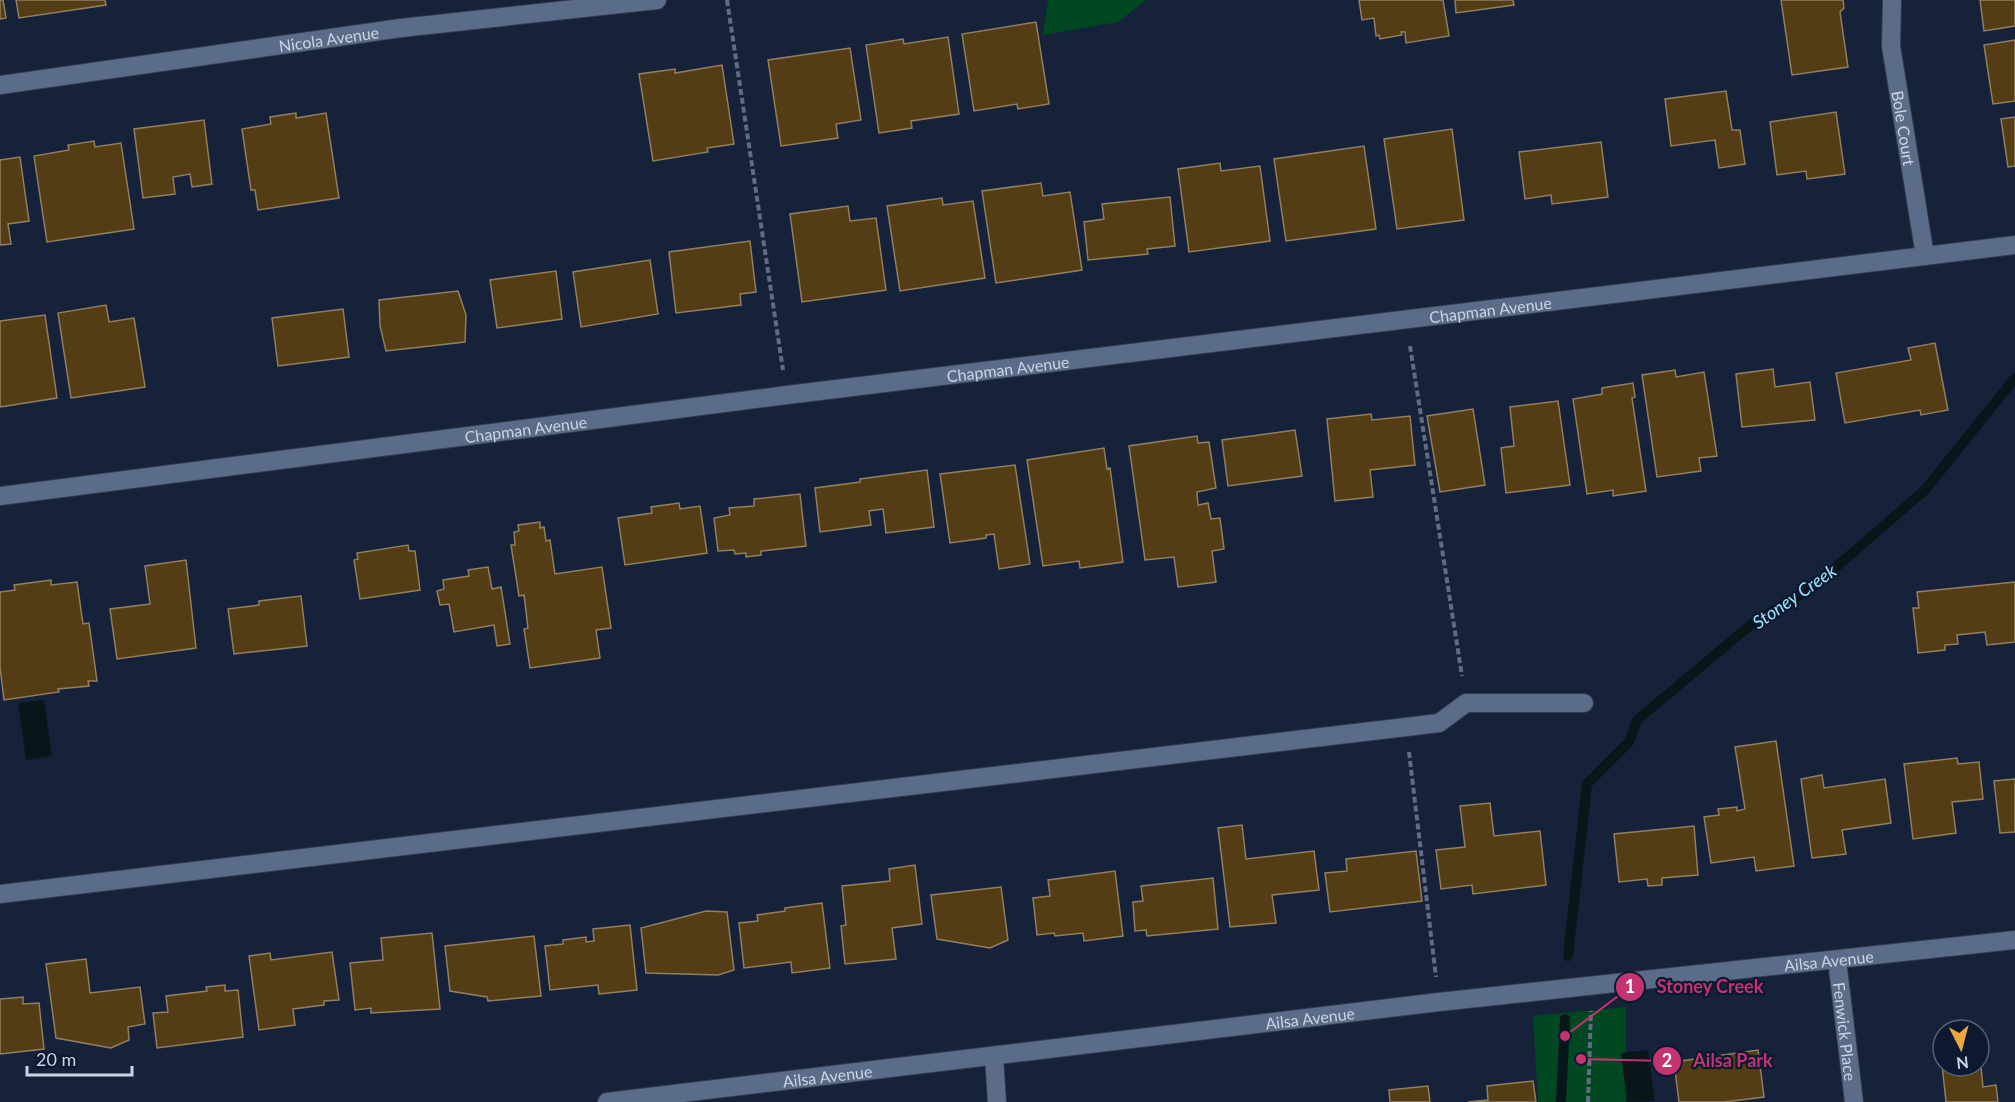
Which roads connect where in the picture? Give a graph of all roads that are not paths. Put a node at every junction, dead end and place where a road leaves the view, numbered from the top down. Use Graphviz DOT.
graph roads {
  1 [pos="657,0"];
  2 [pos="1892,0"];
  3 [pos="0,85"];
  4 [pos="2015,245"];
  5 [pos="1925,256"];
  6 [pos="0,496"];
  7 [pos="1584,703"];
  8 [pos="0,894"];
  9 [pos="2015,940"];
  10 [pos="1837,960"];
  11 [pos="994,1057"];
  12 [pos="607,1102"];
  13 [pos="997,1102"];
  14 [pos="1854,1102"];
  1 -- 3 [label="street, Nicola Avenue"];
  2 -- 5 [label="street, Bole Court"];
  4 -- 5 [label="street, Chapman Avenue"];
  5 -- 6 [label="street, Chapman Avenue"];
  7 -- 8 [label="street"];
  9 -- 10 [label="street, Ailsa Avenue"];
  10 -- 11 [label="street, Ailsa Avenue"];
  10 -- 14 [label="street, Fenwick Place"];
  11 -- 12 [label="street, Ailsa Avenue"];
  11 -- 13 [label="street"];
}
